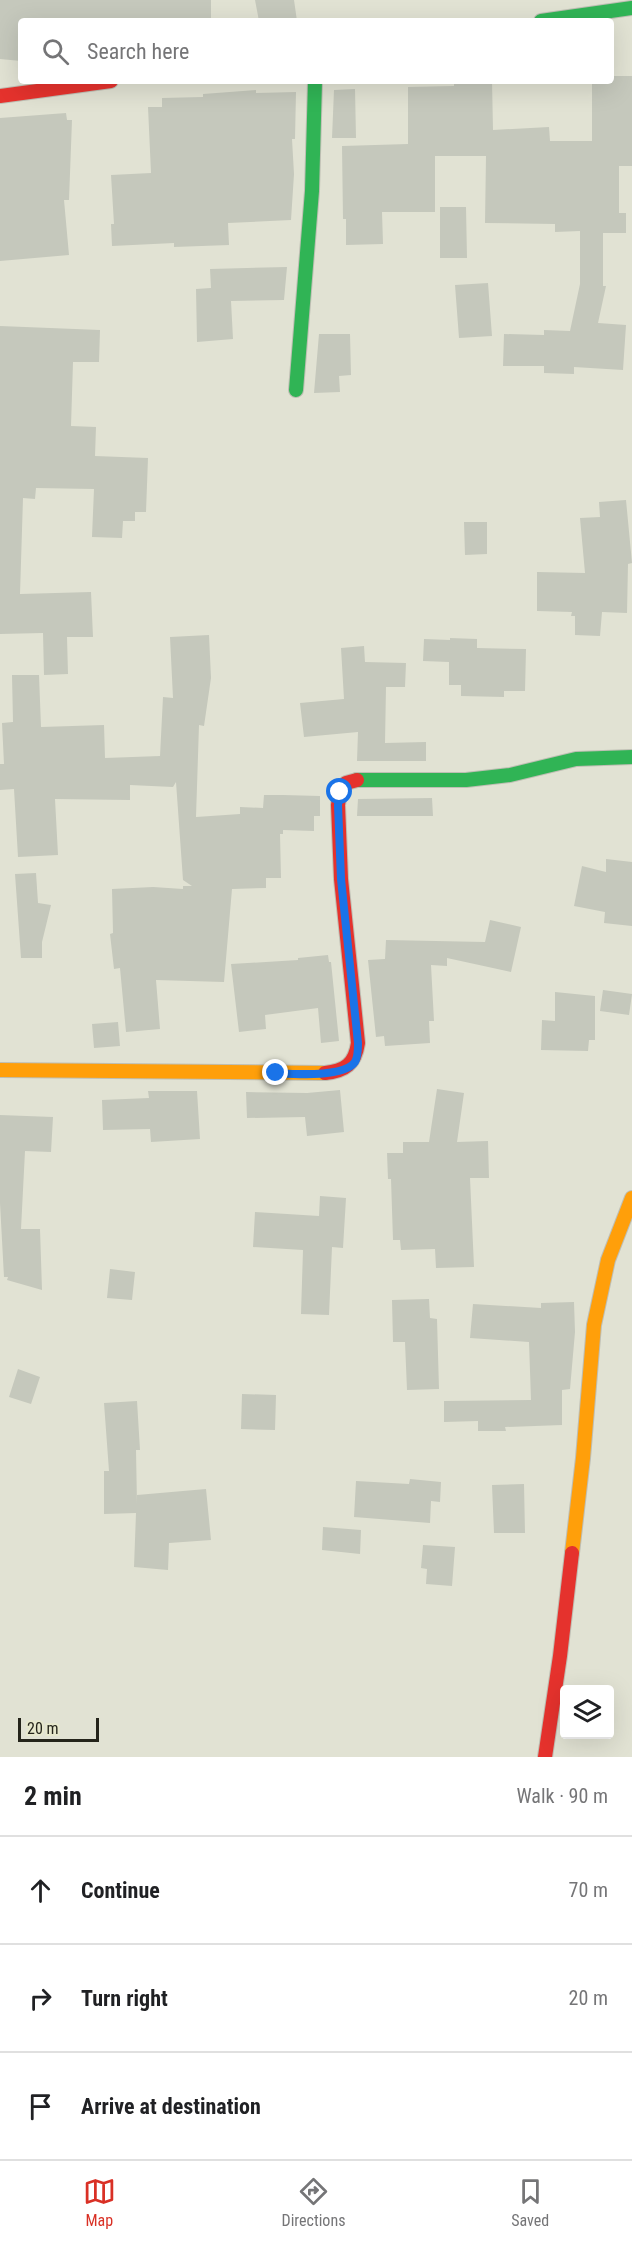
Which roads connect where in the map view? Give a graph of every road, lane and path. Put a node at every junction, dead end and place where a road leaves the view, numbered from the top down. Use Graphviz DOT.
graph roads {
  1 [pos="632,8"];
  2 [pos="562,18"];
  3 [pos="89,84"];
  4 [pos="315,84"];
  5 [pos="0,96"];
  6 [pos="296,390"];
  7 [pos="632,758"];
  8 [pos="0,1070"];
  9 [pos="632,1198"];
  10 [pos="545,1757"];
  1 -- 2 [label="street"];
  3 -- 5 [label="street"];
  4 -- 6 [label="street"];
  7 -- 8 [label="street"];
  9 -- 10 [label="street"];
}
